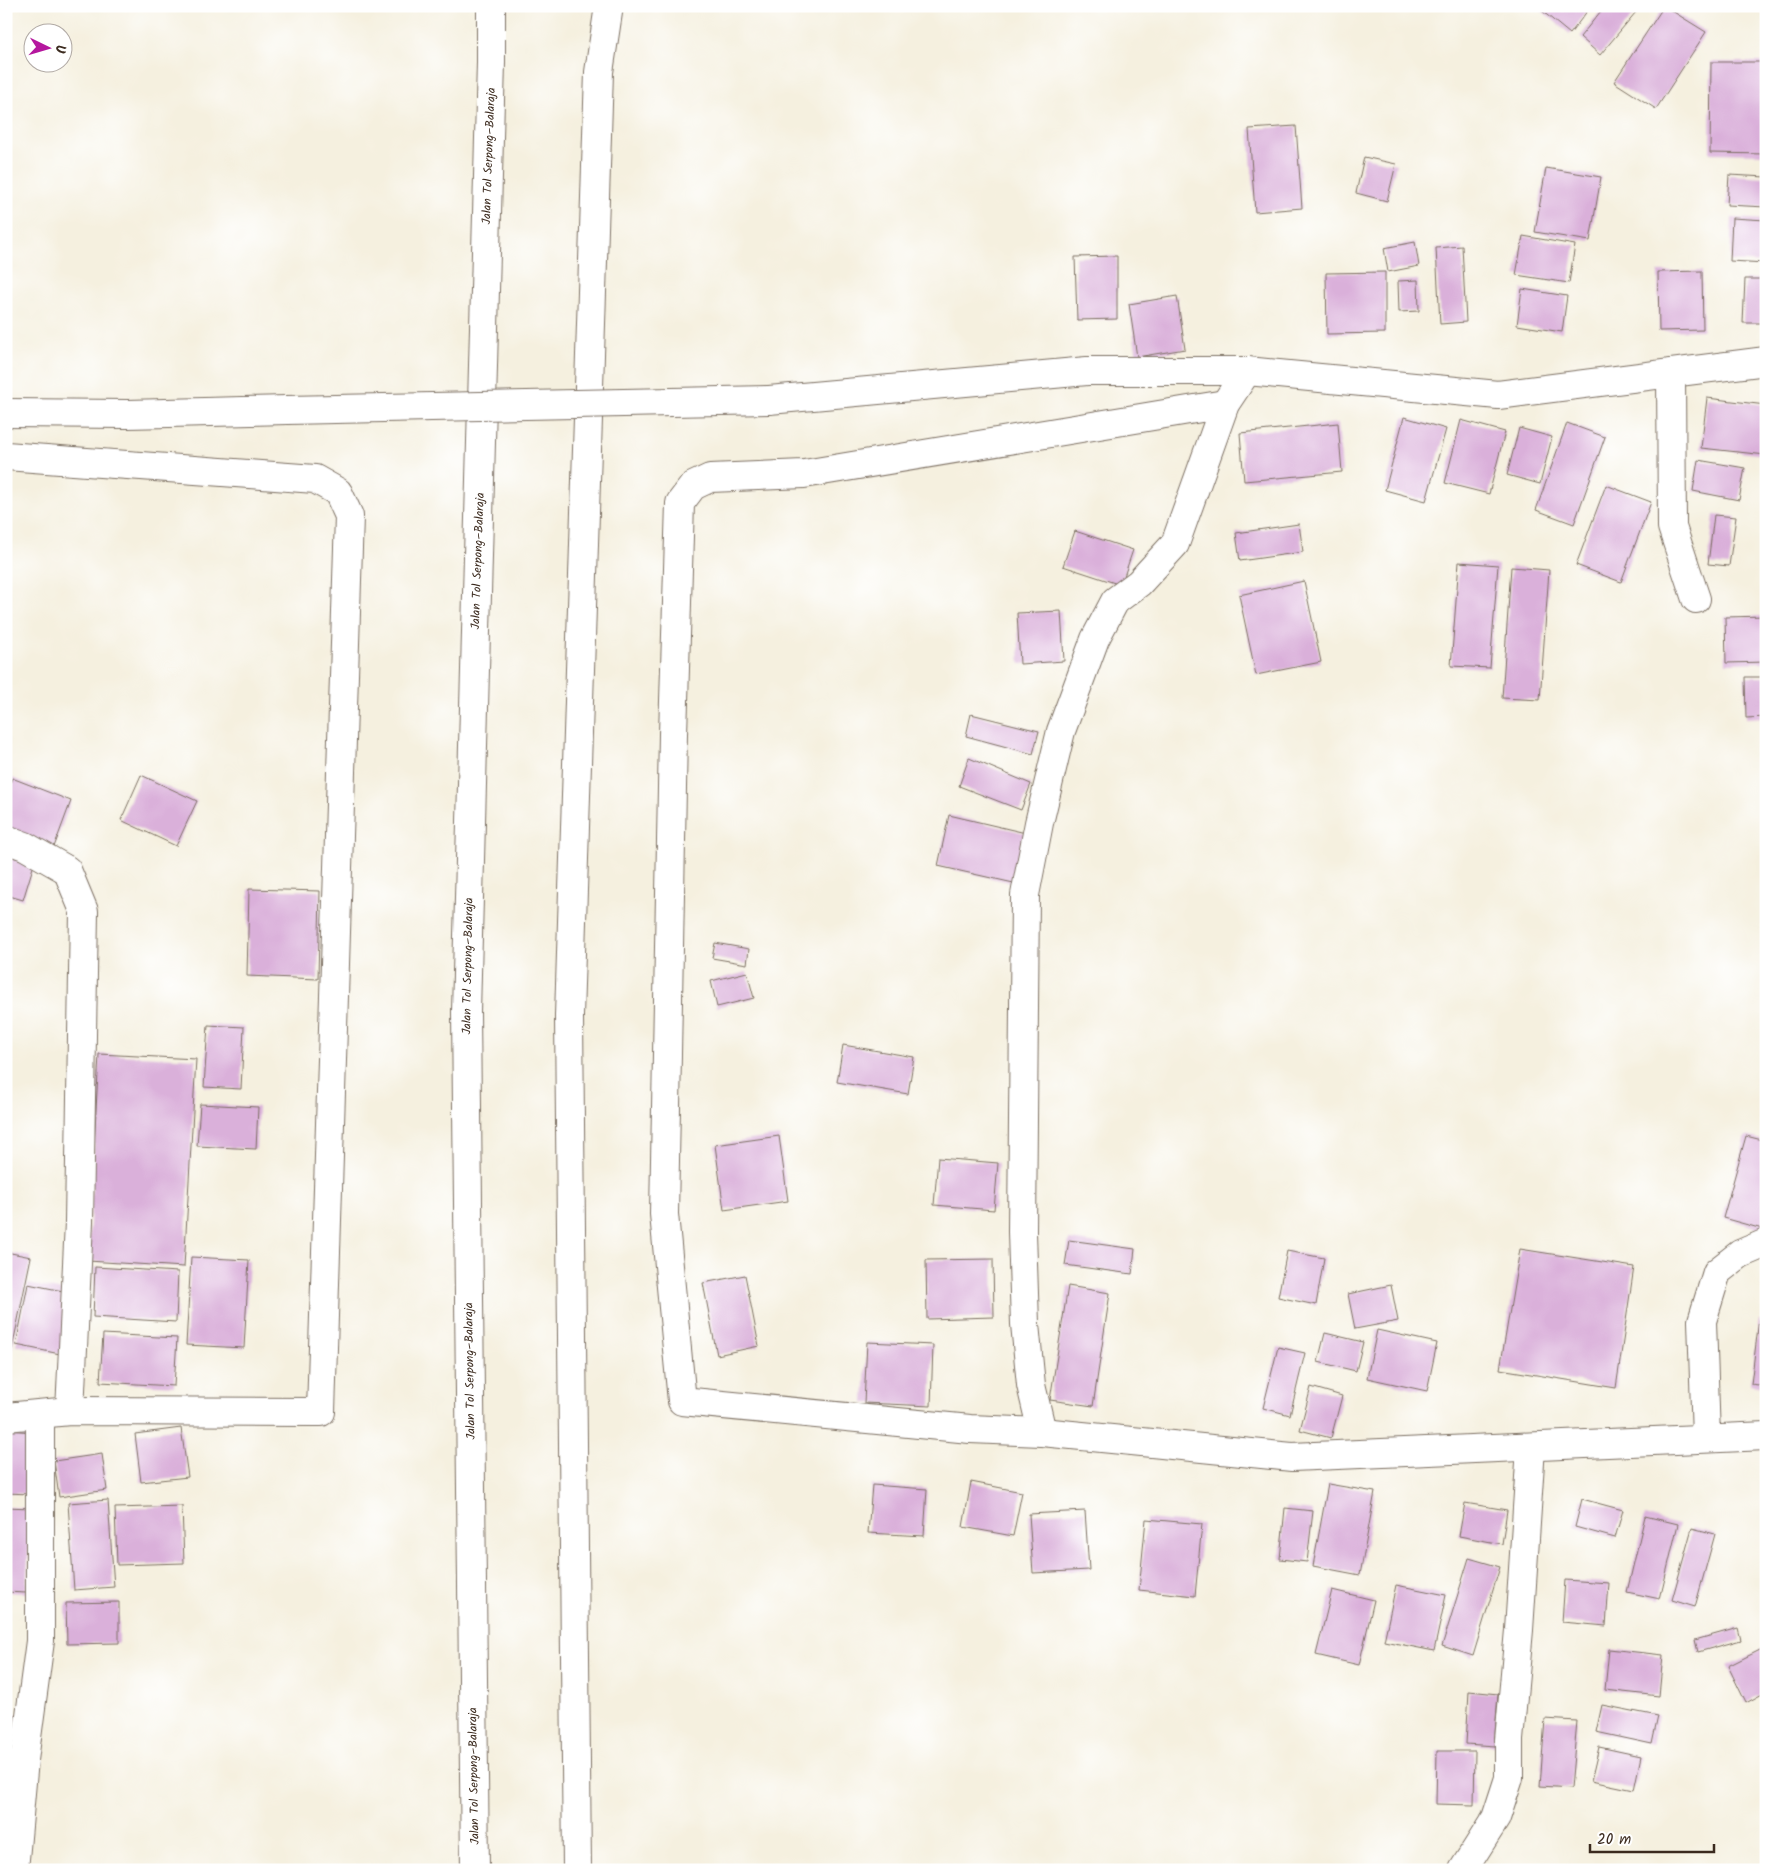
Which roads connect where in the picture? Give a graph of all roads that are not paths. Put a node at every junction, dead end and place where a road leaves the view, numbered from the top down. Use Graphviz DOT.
graph roads {
  1 [pos="491,6"];
  2 [pos="609,6"];
  3 [pos="1766,361"];
  4 [pos="1247,371"];
  5 [pos="1671,373"];
  6 [pos="1224,404"];
  7 [pos="6,413"];
  8 [pos="6,456"];
  9 [pos="1696,599"];
  10 [pos="6,839"];
  11 [pos="1766,1243"];
  12 [pos="70,1411"];
  13 [pos="40,1414"];
  14 [pos="6,1417"];
  15 [pos="1042,1432"];
  16 [pos="1766,1436"];
  17 [pos="1706,1437"];
  18 [pos="1531,1447"];
  19 [pos="14,1870"];
  20 [pos="475,1870"];
  21 [pos="577,1870"];
  22 [pos="1462,1870"];
  1 -- 20 [label="main road, Jalan Tol Serpong–Balaraja"];
  2 -- 21 [label="main road"];
  3 -- 5 [label="main road"];
  4 -- 5 [label="main road"];
  4 -- 6 [label="main road"];
  4 -- 7 [label="main road, bridge"];
  5 -- 9 [label="main road"];
  6 -- 15 [label="main road"];
  6 -- 15 [label="main road"];
  8 -- 12 [label="main road"];
  10 -- 12 [label="main road"];
  11 -- 17 [label="main road"];
  12 -- 13 [label="main road"];
  13 -- 14 [label="main road"];
  13 -- 19 [label="main road"];
  15 -- 18 [label="main road"];
  16 -- 17 [label="main road"];
  17 -- 18 [label="main road"];
  18 -- 22 [label="main road"];
}
